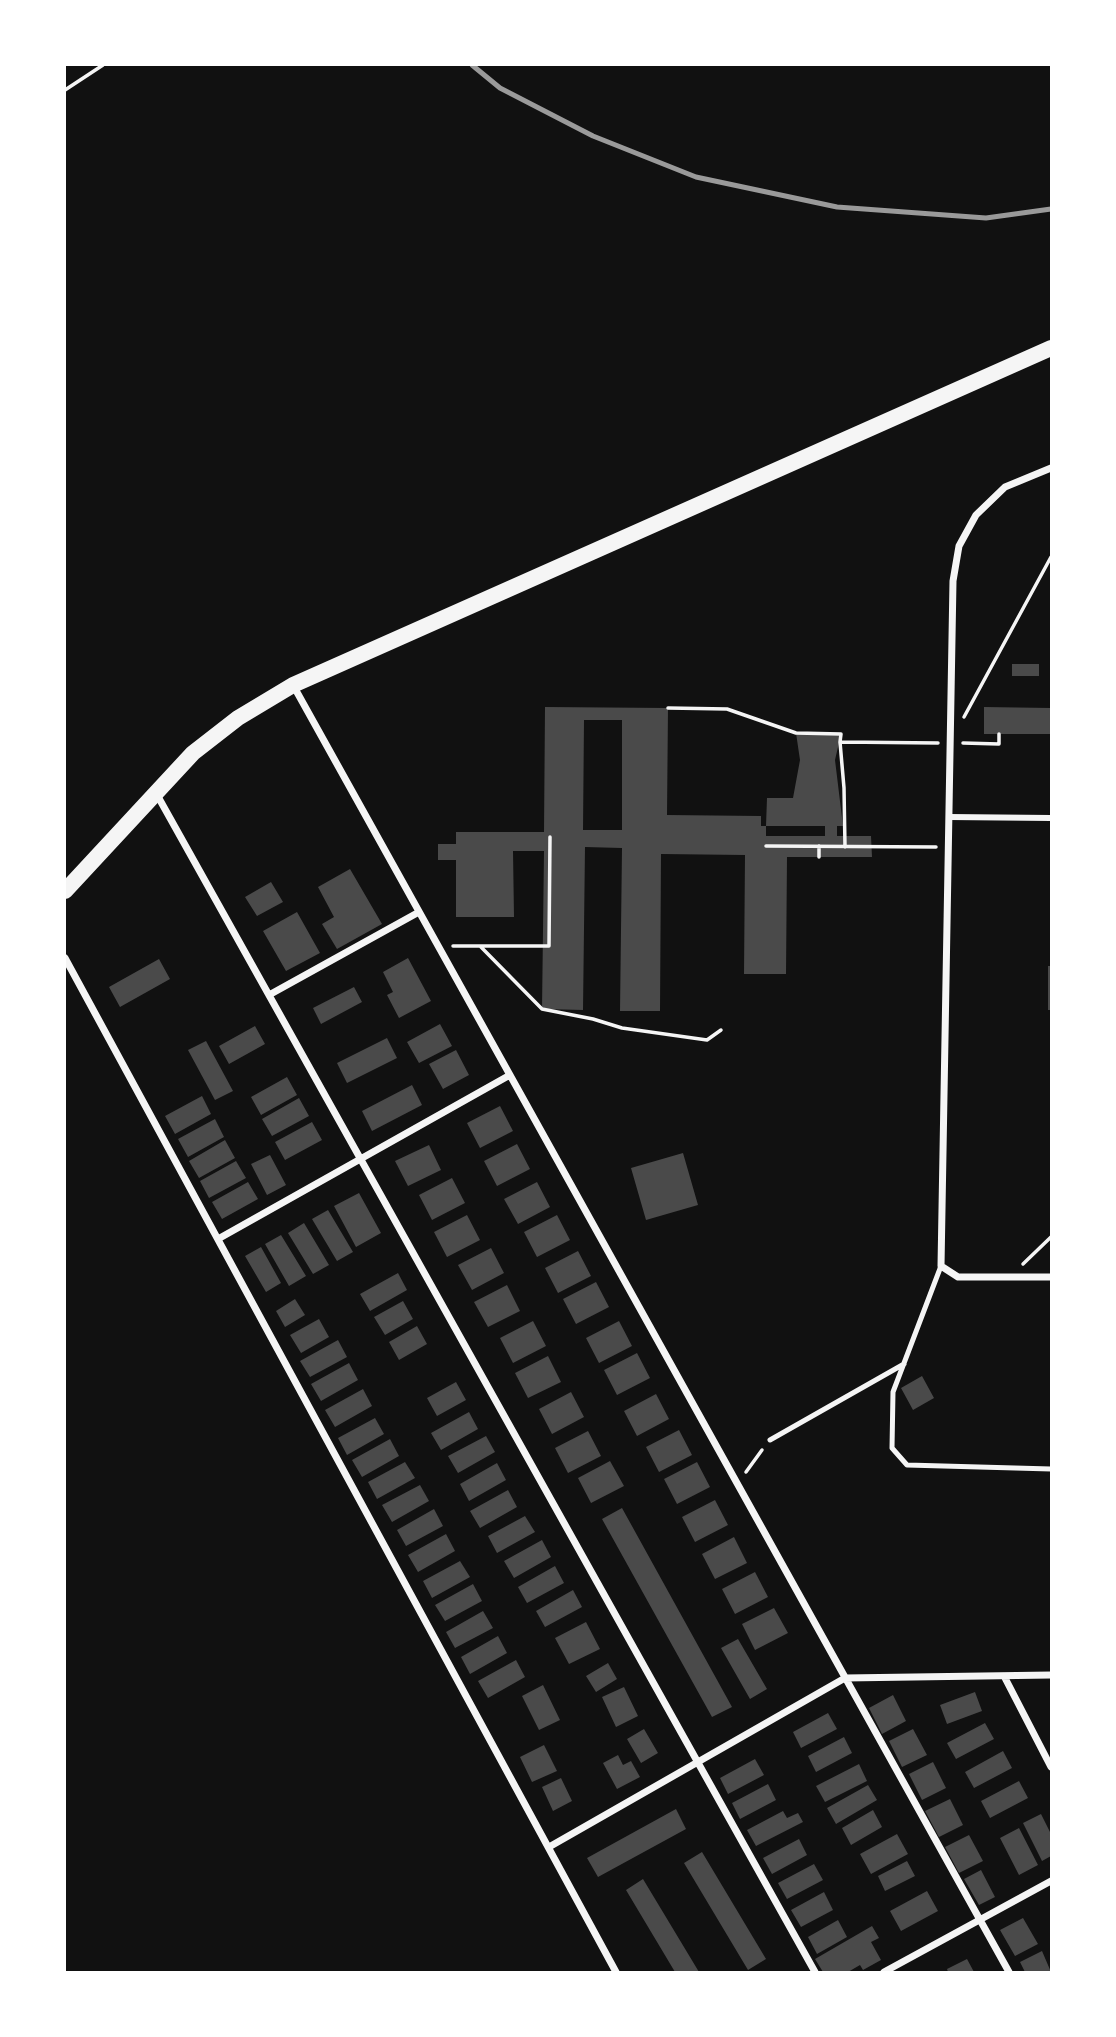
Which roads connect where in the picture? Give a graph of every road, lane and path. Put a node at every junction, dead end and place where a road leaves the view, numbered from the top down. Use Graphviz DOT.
graph roads {
  1 [pos="103,65"];
  2 [pos="65,90"];
  3 [pos="1051,348"];
  4 [pos="1051,468"];
  5 [pos="1051,557"];
  6 [pos="293,685"];
  7 [pos="668,708"];
  8 [pos="999,734"];
  9 [pos="839,742"];
  10 [pos="950,743"];
  11 [pos="156,793"];
  12 [pos="949,817"];
  13 [pos="1051,818"];
  14 [pos="550,837"];
  15 [pos="766,846"];
  16 [pos="819,846"];
  17 [pos="845,847"];
  18 [pos="949,847"];
  19 [pos="819,857"];
  20 [pos="65,891"];
  21 [pos="419,912"];
  22 [pos="437,946"];
  23 [pos="480,946"];
  24 [pos="65,958"];
  25 [pos="269,995"];
  26 [pos="721,1030"];
  27 [pos="510,1075"];
  28 [pos="361,1159"];
  29 [pos="1051,1237"];
  30 [pos="218,1239"];
  31 [pos="941,1266"];
  32 [pos="1008,1276"];
  33 [pos="1051,1277"];
  34 [pos="904,1364"];
  35 [pos="770,1440"];
  36 [pos="1051,1469"];
  37 [pos="737,1483"];
  38 [pos="1051,1675"];
  39 [pos="1004,1676"];
  40 [pos="845,1678"];
  41 [pos="698,1762"];
  42 [pos="1051,1767"];
  43 [pos="548,1847"];
  44 [pos="1051,1881"];
  45 [pos="980,1920"];
  46 [pos="616,1972"];
  47 [pos="815,1972"];
  48 [pos="884,1972"];
  49 [pos="1009,1972"];
  1 -- 2 [label="path"];
  3 -- 6 [label="main road"];
  4 -- 10 [label="street"];
  5 -- 10 [label="path"];
  6 -- 11 [label="main road"];
  6 -- 21 [label="street"];
  7 -- 9 [label="path"];
  8 -- 10 [label="path"];
  9 -- 10 [label="path"];
  9 -- 17 [label="path"];
  10 -- 12 [label="street"];
  11 -- 20 [label="main road"];
  11 -- 25 [label="street"];
  12 -- 13 [label="street"];
  12 -- 18 [label="street"];
  14 -- 23 [label="path"];
  15 -- 16 [label="path"];
  16 -- 17 [label="path"];
  16 -- 19 [label="path"];
  17 -- 18 [label="path"];
  18 -- 31 [label="street"];
  21 -- 22 [label="street"];
  21 -- 25 [label="street"];
  22 -- 23 [label="path"];
  22 -- 27 [label="street"];
  23 -- 26 [label="path"];
  24 -- 30 [label="street"];
  25 -- 28 [label="street"];
  27 -- 28 [label="street"];
  27 -- 37 [label="street"];
  28 -- 30 [label="street"];
  28 -- 41 [label="street"];
  29 -- 32 [label="path"];
  30 -- 43 [label="street"];
  31 -- 32 [label="street"];
  31 -- 34 [label="lane"];
  32 -- 33 [label="street"];
  34 -- 35 [label="lane"];
  34 -- 36 [label="lane"];
  35 -- 37 [label="path"];
  37 -- 40 [label="street"];
  38 -- 39 [label="street"];
  39 -- 40 [label="street"];
  39 -- 42 [label="street"];
  40 -- 41 [label="street"];
  40 -- 45 [label="street"];
  41 -- 43 [label="street"];
  41 -- 47 [label="street"];
  43 -- 46 [label="street"];
  44 -- 45 [label="street"];
  45 -- 48 [label="street"];
  45 -- 49 [label="street"];
}
